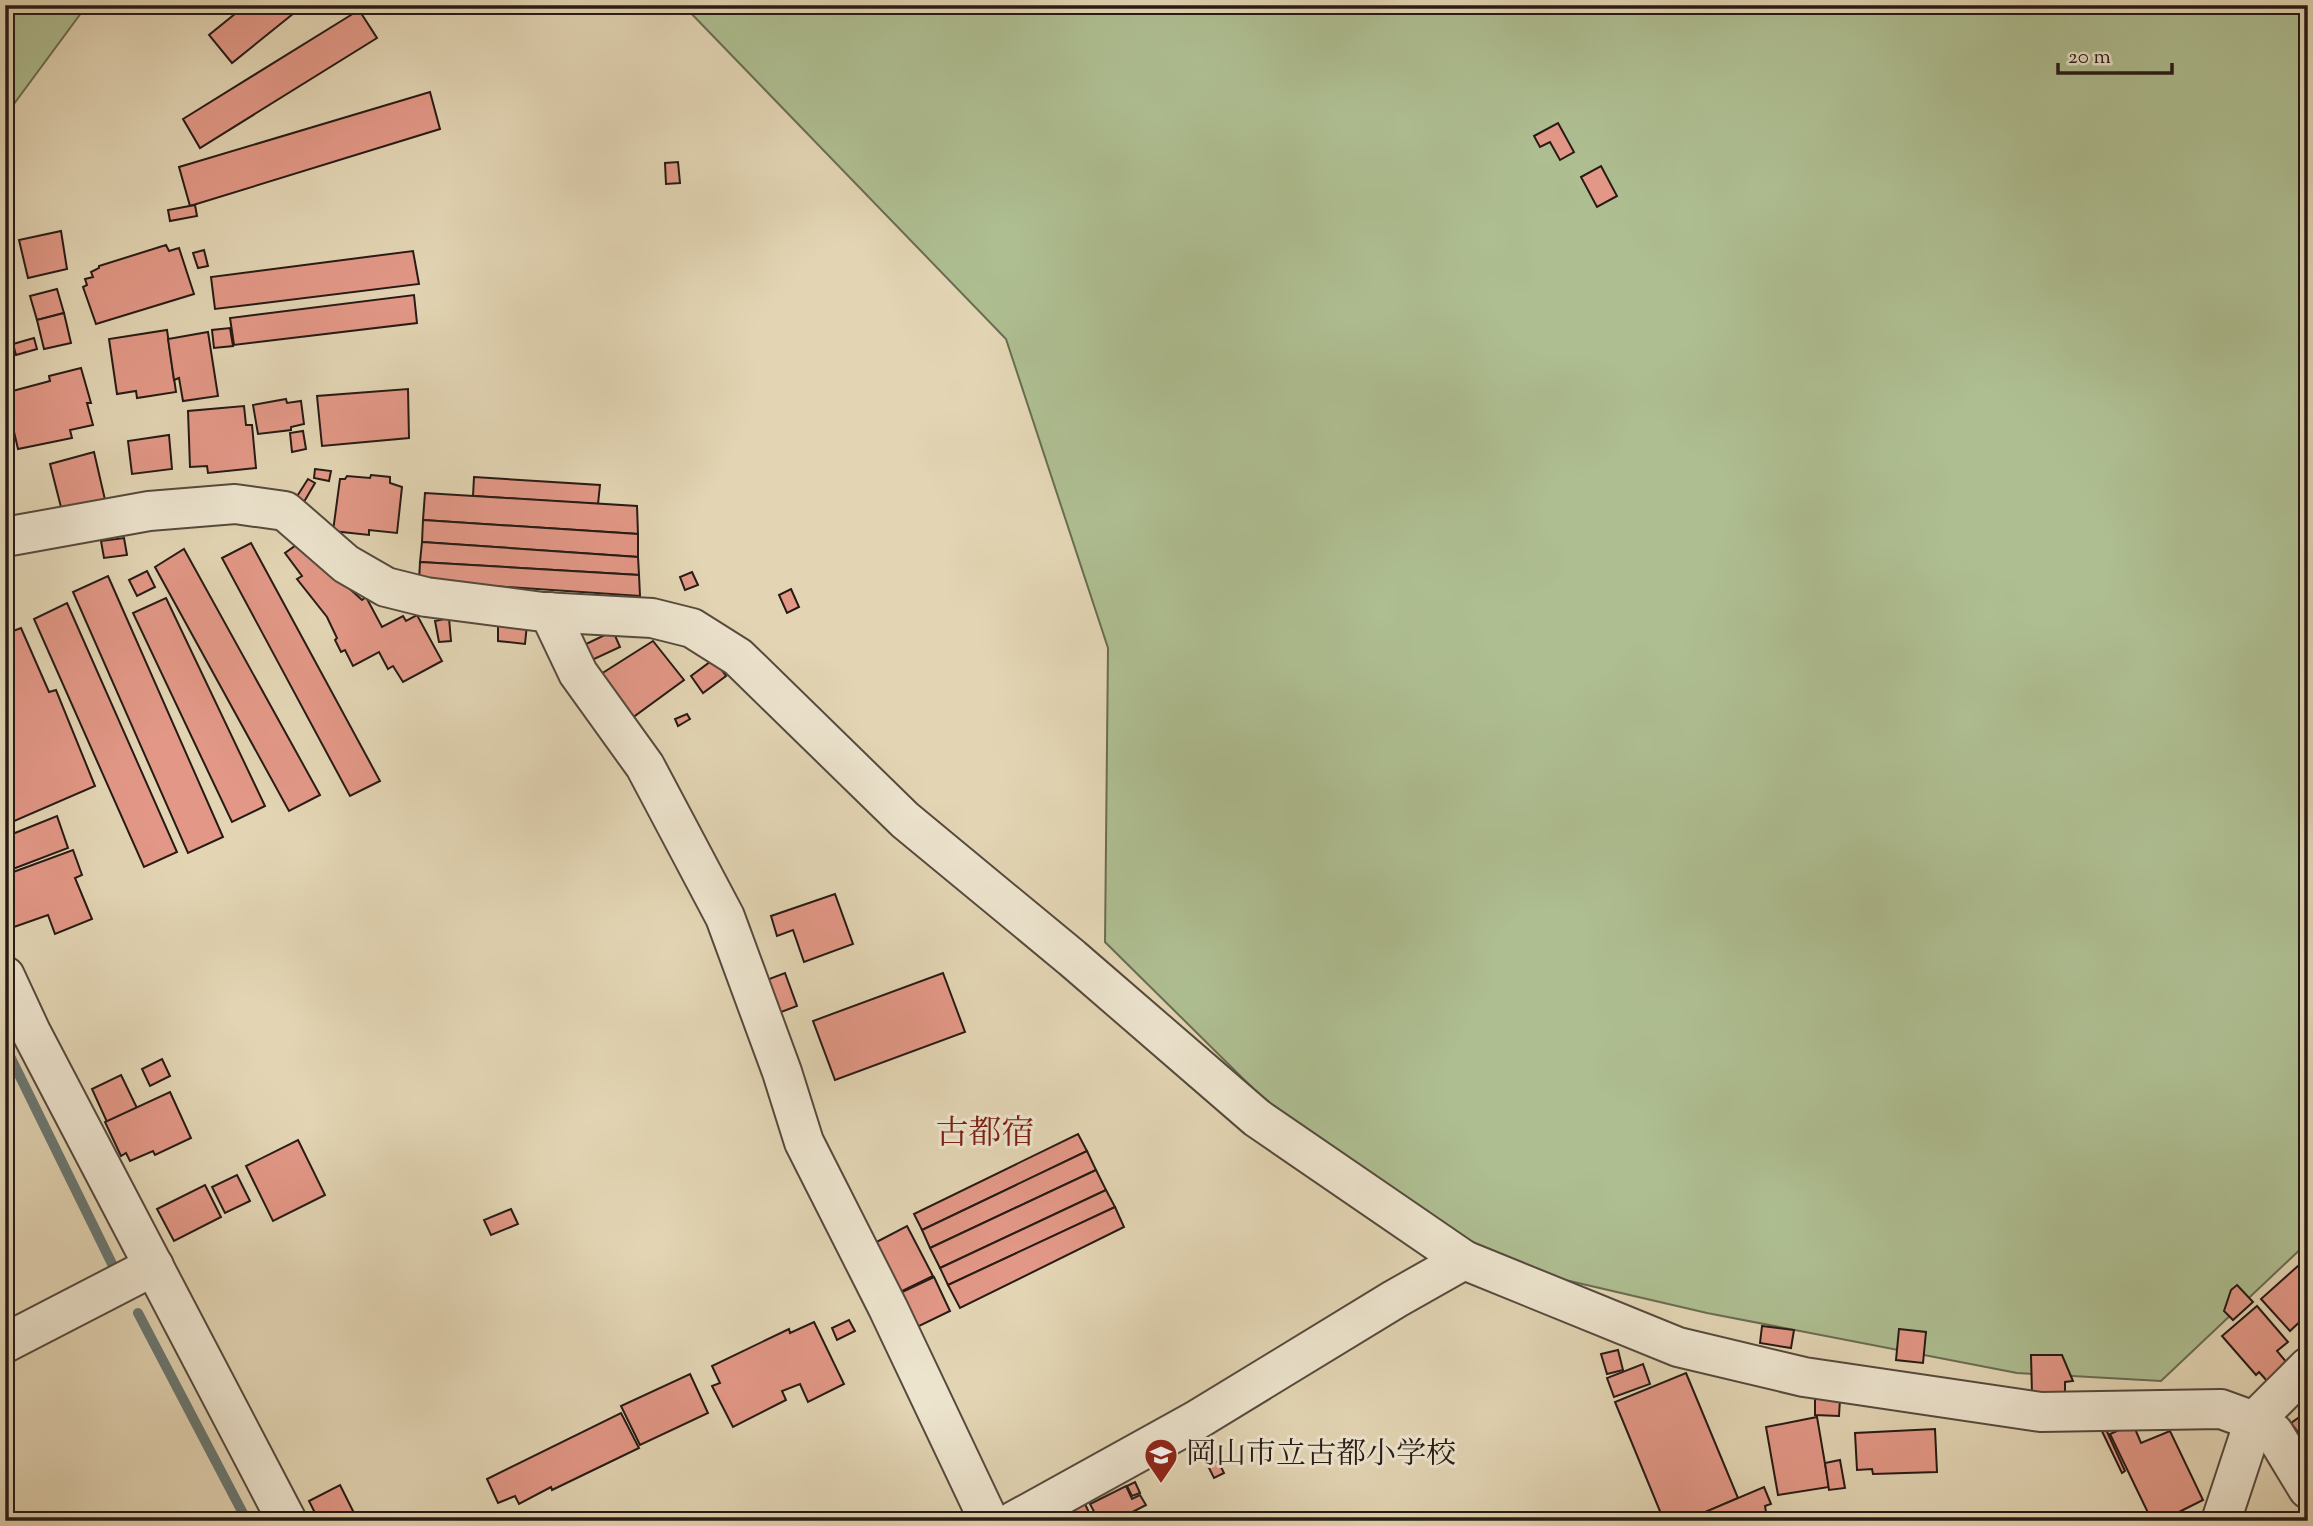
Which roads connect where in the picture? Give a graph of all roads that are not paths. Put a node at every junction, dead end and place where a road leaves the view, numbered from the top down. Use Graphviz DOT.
graph roads {
  1 [pos="5,537"];
  2 [pos="549,612"];
  3 [pos="5,976"];
  4 [pos="1464,1260"];
  5 [pos="154,1266"];
  6 [pos="5,1343"];
  7 [pos="2308,1367"];
  8 [pos="2254,1421"];
  9 [pos="2308,1489"];
  10 [pos="288,1521"];
  11 [pos="989,1521"];
  12 [pos="1014,1521"];
  13 [pos="2221,1521"];
  1 -- 2 [label="street"];
  2 -- 4 [label="street"];
  2 -- 11 [label="street"];
  3 -- 5 [label="street"];
  4 -- 8 [label="street"];
  4 -- 12 [label="street"];
  5 -- 6 [label="street"];
  5 -- 10 [label="street"];
  7 -- 8 [label="street"];
  8 -- 9 [label="street"];
  8 -- 13 [label="street"];
}
